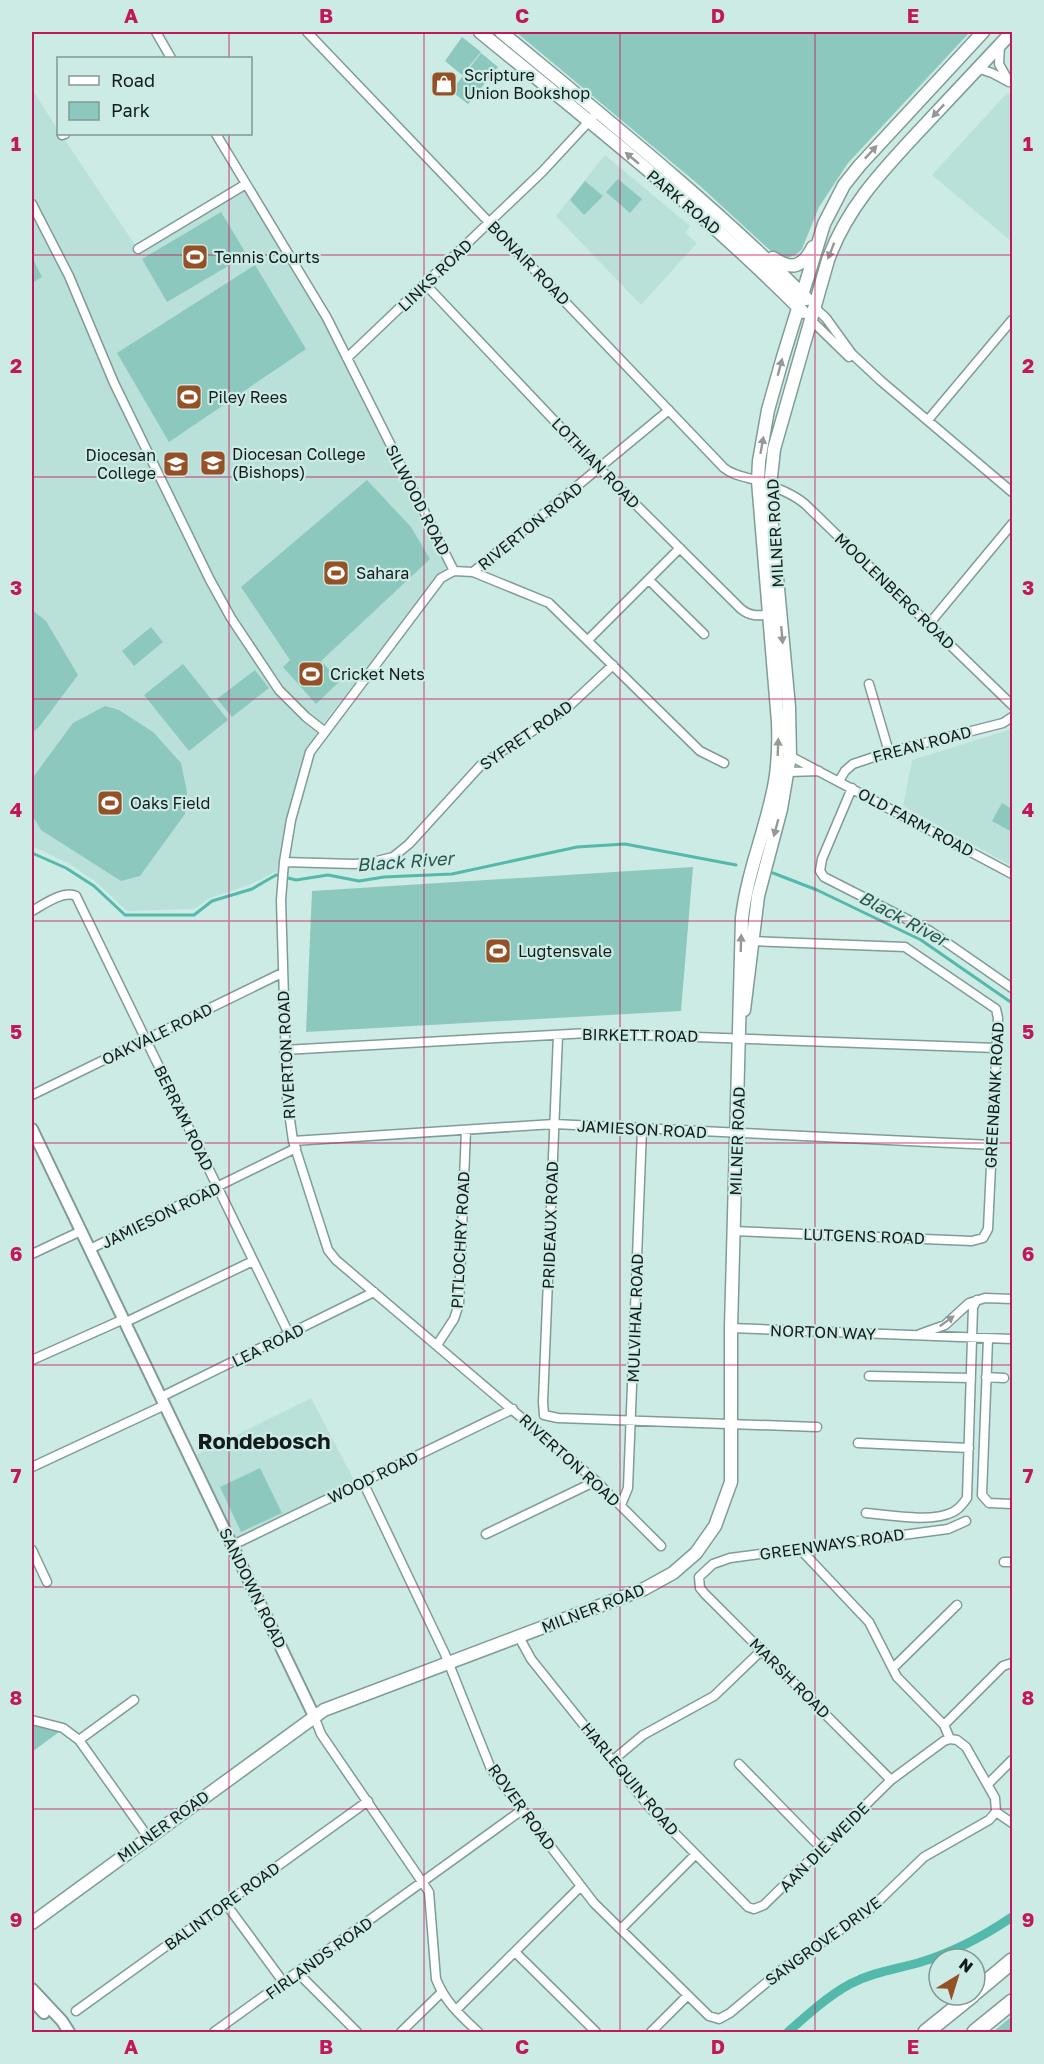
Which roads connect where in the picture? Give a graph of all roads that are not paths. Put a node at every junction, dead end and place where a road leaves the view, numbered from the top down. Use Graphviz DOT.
graph roads {
  1 [pos="156,32"];
  2 [pos="307,32"];
  3 [pos="480,32"];
  4 [pos="501,32"];
  5 [pos="983,32"];
  6 [pos="1012,32"];
  7 [pos="1001,44"];
  8 [pos="170,57"];
  9 [pos="977,68"];
  10 [pos="1011,83"];
  11 [pos="593,117"];
  12 [pos="217,135"];
  13 [pos="246,184"];
  14 [pos="32,204"];
  15 [pos="489,222"];
  16 [pos="824,224"];
  17 [pos="754,246"];
  18 [pos="138,249"];
  19 [pos="425,284"];
  20 [pos="803,296"];
  21 [pos="814,307"];
  22 [pos="799,309"];
  23 [pos="810,320"];
  24 [pos="1012,320"];
  25 [pos="347,358"];
  26 [pos="881,381"];
  27 [pos="669,410"];
  28 [pos="928,420"];
  29 [pos="600,469"];
  30 [pos="758,481"];
  31 [pos="770,486"];
  32 [pos="1012,492"];
  33 [pos="1012,524"];
  34 [pos="680,549"];
  35 [pos="454,571"];
  36 [pos="473,572"];
  37 [pos="649,580"];
  38 [pos="774,614"];
  39 [pos="929,624"];
  40 [pos="704,634"];
  41 [pos="588,640"];
  42 [pos="613,666"];
  43 [pos="869,684"];
  44 [pos="1012,705"];
  45 [pos="1012,717"];
  46 [pos="324,731"];
  47 [pos="889,752"];
  48 [pos="790,756"];
  49 [pos="724,763"];
  50 [pos="819,771"];
  51 [pos="789,772"];
  52 [pos="839,781"];
  53 [pos="852,788"];
  54 [pos="284,864"];
  55 [pos="1012,873"];
  56 [pos="32,911"];
  57 [pos="752,941"];
  58 [pos="282,973"];
  59 [pos="1012,988"];
  60 [pos="558,1035"];
  61 [pos="740,1035"];
  62 [pos="146,1040"];
  63 [pos="996,1048"];
  64 [pos="284,1050"];
  65 [pos="32,1095"];
  66 [pos="554,1124"];
  67 [pos="32,1129"];
  68 [pos="642,1129"];
  69 [pos="466,1130"];
  70 [pos="736,1133"];
  71 [pos="35,1144"];
  72 [pos="295,1144"];
  73 [pos="992,1145"];
  74 [pos="218,1187"];
  75 [pos="988,1229"];
  76 [pos="81,1231"];
  77 [pos="734,1231"];
  78 [pos="90,1250"];
  79 [pos="32,1254"];
  80 [pos="253,1261"];
  81 [pos="374,1292"];
  82 [pos="1012,1299"];
  83 [pos="977,1300"];
  84 [pos="963,1308"];
  85 [pos="973,1313"];
  86 [pos="125,1320"];
  87 [pos="731,1328"];
  88 [pos="289,1334"];
  89 [pos="914,1336"];
  90 [pos="972,1338"];
  91 [pos="988,1339"];
  92 [pos="1012,1339"];
  93 [pos="437,1345"];
  94 [pos="32,1360"];
  95 [pos="869,1376"];
  96 [pos="986,1377"];
  97 [pos="971,1378"];
  98 [pos="1004,1378"];
  99 [pos="163,1401"];
  100 [pos="513,1409"];
  101 [pos="544,1415"];
  102 [pos="632,1421"];
  103 [pos="731,1425"];
  104 [pos="534,1426"];
  105 [pos="818,1428"];
  106 [pos="858,1443"];
  107 [pos="969,1448"];
  108 [pos="32,1467"];
  109 [pos="597,1481"];
  110 [pos="363,1482"];
  111 [pos="1012,1504"];
  112 [pos="621,1505"];
  113 [pos="866,1513"];
  114 [pos="966,1521"];
  115 [pos="486,1534"];
  116 [pos="233,1545"];
  117 [pos="661,1546"];
  118 [pos="799,1548"];
  119 [pos="32,1550"];
  120 [pos="702,1573"];
  121 [pos="47,1582"];
  122 [pos="957,1605"];
  123 [pos="519,1637"];
  124 [pos="762,1650"];
  125 [pos="449,1663"];
  126 [pos="1012,1663"];
  127 [pos="893,1668"];
  128 [pos="134,1700"];
  129 [pos="314,1716"];
  130 [pos="32,1720"];
  131 [pos="944,1725"];
  132 [pos="950,1739"];
  133 [pos="79,1740"];
  134 [pos="1012,1760"];
  135 [pos="612,1761"];
  136 [pos="739,1764"];
  137 [pos="891,1780"];
  138 [pos="987,1784"];
  139 [pos="368,1801"];
  140 [pos="522,1810"];
  141 [pos="996,1812"];
  142 [pos="1012,1823"];
  143 [pos="148,1837"];
  144 [pos="822,1849"];
  145 [pos="695,1855"];
  146 [pos="423,1882"];
  147 [pos="581,1886"];
  148 [pos="226,1904"];
  149 [pos="754,1909"];
  150 [pos="32,1923"];
  151 [pos="621,1929"];
  152 [pos="515,1952"];
  153 [pos="1012,1961"];
  154 [pos="298,1973"];
  155 [pos="987,1982"];
  156 [pos="284,1983"];
  157 [pos="32,1989"];
  158 [pos="441,1993"];
  159 [pos="687,1996"];
  160 [pos="32,2000"];
  161 [pos="1009,2005"];
  162 [pos="956,2007"];
  163 [pos="456,2010"];
  164 [pos="76,2011"];
  165 [pos="719,2019"];
  166 [pos="67,2031"];
  167 [pos="219,2031"];
  168 [pos="925,2031"];
  169 [pos="357,2032"];
  170 [pos="401,2032"];
  171 [pos="478,2032"];
  172 [pos="596,2032"];
  173 [pos="651,2032"];
  174 [pos="977,2032"];
  1 -- 8 [label="street"];
  2 -- 15 [label="street, BONAIR ROAD"];
  3 -- 11 [label="main road, PARK ROAD"];
  4 -- 11 [label="main road, PARK ROAD"];
  16 -- 5 [label="main road, MILNER ROAD, one-way"];
  6 -- 7 [label="main road, MILNER ROAD"];
  7 -- 9 [label="main road, MILNER ROAD"];
  7 -- 10 [label="street"];
  9 -- 10 [label="street"];
  9 -- 21 [label="main road, MILNER ROAD, one-way"];
  11 -- 15 [label="street, LINKS ROAD"];
  11 -- 17 [label="main road, PARK ROAD"];
  22 -- 11 [label="main road, PARK ROAD, one-way"];
  12 -- 13 [label="street, SILWOOD ROAD"];
  13 -- 18 [label="street"];
  13 -- 25 [label="street, SILWOOD ROAD"];
  14 -- 46 [label="street"];
  15 -- 19 [label="street, LINKS ROAD"];
  15 -- 27 [label="street, BONAIR ROAD"];
  16 -- 17 [label="main road"];
  16 -- 20 [label="main road, MILNER ROAD"];
  17 -- 20 [label="main road, PARK ROAD"];
  19 -- 25 [label="street, LINKS ROAD"];
  19 -- 29 [label="street, LOTHIAN ROAD"];
  20 -- 21 [label="main road, PARK ROAD"];
  20 -- 22 [label="main road, MILNER ROAD"];
  21 -- 23 [label="main road, MILNER ROAD"];
  21 -- 26 [label="street, PARK ROAD"];
  22 -- 23 [label="main road, PARK ROAD"];
  30 -- 22 [label="main road, MILNER ROAD, one-way"];
  23 -- 26 [label="street, PARK ROAD"];
  23 -- 31 [label="main road, MILNER ROAD"];
  24 -- 28 [label="street"];
  25 -- 35 [label="street, SILWOOD ROAD"];
  26 -- 28 [label="street, PARK ROAD"];
  27 -- 29 [label="street, RIVERTON ROAD"];
  27 -- 30 [label="street, BONAIR ROAD"];
  28 -- 32 [label="street, PARK ROAD"];
  29 -- 34 [label="street, LOTHIAN ROAD"];
  29 -- 36 [label="street, RIVERTON ROAD"];
  30 -- 31 [label="street, MOOLENBERG ROAD"];
  30 -- 38 [label="main road, MILNER ROAD"];
  31 -- 38 [label="main road, MILNER ROAD"];
  31 -- 39 [label="street, MOOLENBERG ROAD"];
  33 -- 39 [label="street"];
  34 -- 37 [label="street"];
  34 -- 38 [label="street, LOTHIAN ROAD"];
  35 -- 36 [label="street, SILWOOD ROAD"];
  35 -- 46 [label="street, RIVERTON ROAD"];
  36 -- 41 [label="street, SILWOOD ROAD"];
  37 -- 40 [label="street"];
  37 -- 41 [label="street"];
  38 -- 48 [label="main road, MILNER ROAD, one-way"];
  61 -- 38 [label="main road, MILNER ROAD, one-way"];
  39 -- 44 [label="street, MOOLENBERG ROAD"];
  41 -- 42 [label="street, SILWOOD ROAD"];
  42 -- 49 [label="street, SILWOOD ROAD"];
  42 -- 54 [label="street, SYFRET ROAD"];
  43 -- 47 [label="street"];
  45 -- 47 [label="street, FREAN ROAD"];
  46 -- 54 [label="street, RIVERTON ROAD"];
  47 -- 52 [label="street, FREAN ROAD"];
  48 -- 50 [label="street, OLD FARM ROAD"];
  48 -- 51 [label="main road, MILNER ROAD"];
  50 -- 51 [label="street, OLD FARM ROAD"];
  50 -- 52 [label="street, OLD FARM ROAD"];
  51 -- 57 [label="main road, MILNER ROAD, one-way"];
  52 -- 53 [label="street, OLD FARM ROAD"];
  53 -- 55 [label="street, OLD FARM ROAD"];
  53 -- 59 [label="street"];
  54 -- 58 [label="street, RIVERTON ROAD"];
  56 -- 62 [label="street, BERRAM ROAD"];
  57 -- 61 [label="main road, MILNER ROAD"];
  57 -- 63 [label="street, GREENBANK ROAD"];
  58 -- 62 [label="street, OAKVALE ROAD"];
  58 -- 64 [label="street, RIVERTON ROAD"];
  60 -- 61 [label="street, BIRKETT ROAD"];
  60 -- 64 [label="street, BIRKETT ROAD"];
  60 -- 66 [label="street, PRIDEAUX ROAD"];
  61 -- 63 [label="street, BIRKETT ROAD"];
  61 -- 70 [label="main road, MILNER ROAD"];
  62 -- 65 [label="street, OAKVALE ROAD"];
  62 -- 74 [label="street, BERRAM ROAD"];
  63 -- 73 [label="street, GREENBANK ROAD"];
  64 -- 72 [label="street, RIVERTON ROAD"];
  66 -- 68 [label="street, JAMIESON ROAD"];
  66 -- 69 [label="street, JAMIESON ROAD"];
  66 -- 101 [label="street, PRIDEAUX ROAD"];
  67 -- 71 [label="street, SANDOWN ROAD"];
  68 -- 70 [label="street, JAMIESON ROAD"];
  68 -- 102 [label="street, MULVIHAL ROAD"];
  69 -- 72 [label="street, JAMIESON ROAD"];
  69 -- 93 [label="street, PITLOCHRY ROAD"];
  70 -- 73 [label="street, JAMIESON ROAD"];
  70 -- 77 [label="main road, MILNER ROAD"];
  71 -- 76 [label="street, SANDOWN ROAD"];
  72 -- 74 [label="street, JAMIESON ROAD"];
  72 -- 81 [label="street, RIVERTON ROAD"];
  73 -- 75 [label="street, GREENBANK ROAD"];
  74 -- 78 [label="street, JAMIESON ROAD"];
  74 -- 80 [label="street, BERRAM ROAD"];
  75 -- 77 [label="street, LUTGENS ROAD"];
  76 -- 78 [label="street, SANDOWN ROAD"];
  76 -- 79 [label="street"];
  77 -- 87 [label="main road, MILNER ROAD"];
  78 -- 86 [label="street, SANDOWN ROAD"];
  80 -- 86 [label="street"];
  80 -- 88 [label="street, BERRAM ROAD"];
  81 -- 88 [label="street, LEA ROAD"];
  81 -- 93 [label="street, RIVERTON ROAD"];
  82 -- 83 [label="street"];
  83 -- 84 [label="street"];
  83 -- 85 [label="street"];
  84 -- 85 [label="street"];
  89 -- 84 [label="street, one-way"];
  85 -- 90 [label="street"];
  86 -- 94 [label="street"];
  86 -- 99 [label="street, SANDOWN ROAD"];
  87 -- 89 [label="street, NORTON WAY"];
  87 -- 103 [label="main road, MILNER ROAD"];
  88 -- 99 [label="street, LEA ROAD"];
  89 -- 90 [label="street, NORTON WAY"];
  90 -- 91 [label="street, NORTON WAY"];
  90 -- 97 [label="street"];
  91 -- 92 [label="street, NORTON WAY"];
  91 -- 96 [label="street"];
  93 -- 100 [label="street, RIVERTON ROAD"];
  95 -- 97 [label="street"];
  96 -- 98 [label="street"];
  96 -- 111 [label="street"];
  97 -- 107 [label="street"];
  99 -- 108 [label="street, LEA ROAD"];
  99 -- 116 [label="street, SANDOWN ROAD"];
  100 -- 104 [label="street, RIVERTON ROAD"];
  100 -- 110 [label="street, WOOD ROAD"];
  101 -- 102 [label="street"];
  101 -- 104 [label="street"];
  102 -- 103 [label="street"];
  102 -- 112 [label="street, MULVIHAL ROAD"];
  103 -- 105 [label="street"];
  103 -- 123 [label="main road, MILNER ROAD"];
  104 -- 109 [label="street, RIVERTON ROAD"];
  106 -- 107 [label="street"];
  107 -- 113 [label="street"];
  109 -- 112 [label="street, RIVERTON ROAD"];
  109 -- 115 [label="street"];
  110 -- 116 [label="street, WOOD ROAD"];
  110 -- 125 [label="street, ROVER ROAD"];
  112 -- 117 [label="street, RIVERTON ROAD"];
  114 -- 118 [label="street, GREENWAYS ROAD"];
  116 -- 129 [label="street, SANDOWN ROAD"];
  118 -- 120 [label="street, GREENWAYS ROAD"];
  118 -- 127 [label="street"];
  119 -- 121 [label="street"];
  120 -- 124 [label="street, MARSH ROAD"];
  122 -- 127 [label="street"];
  123 -- 125 [label="main road, MILNER ROAD"];
  123 -- 135 [label="street, HARLEQUIN ROAD"];
  124 -- 135 [label="street"];
  124 -- 137 [label="street, MARSH ROAD"];
  125 -- 129 [label="main road, MILNER ROAD"];
  125 -- 140 [label="street, ROVER ROAD"];
  126 -- 131 [label="street"];
  127 -- 131 [label="street"];
  128 -- 133 [label="street"];
  129 -- 139 [label="street, SANDOWN ROAD"];
  129 -- 143 [label="main road, MILNER ROAD"];
  130 -- 133 [label="street"];
  131 -- 132 [label="street"];
  132 -- 137 [label="street"];
  132 -- 138 [label="street"];
  133 -- 143 [label="street"];
  134 -- 138 [label="street"];
  135 -- 145 [label="street, HARLEQUIN ROAD"];
  136 -- 144 [label="street"];
  137 -- 144 [label="street, AAN DIE WEIDE"];
  138 -- 141 [label="street"];
  139 -- 146 [label="street, SANDOWN ROAD"];
  139 -- 148 [label="street, BALINTORE ROAD"];
  140 -- 146 [label="street, FIRLANDS ROAD"];
  140 -- 147 [label="street, ROVER ROAD"];
  141 -- 142 [label="street"];
  141 -- 165 [label="street, SANGROVE DRIVE"];
  143 -- 150 [label="main road, MILNER ROAD"];
  144 -- 149 [label="street, AAN DIE WEIDE"];
  145 -- 149 [label="street, HARLEQUIN ROAD"];
  145 -- 151 [label="street"];
  146 -- 154 [label="street, FIRLANDS ROAD"];
  146 -- 158 [label="street, SANDOWN ROAD"];
  147 -- 151 [label="street, ROVER ROAD"];
  147 -- 152 [label="street"];
  148 -- 156 [label="street"];
  148 -- 164 [label="street, BALINTORE ROAD"];
  151 -- 159 [label="street, ROVER ROAD"];
  152 -- 163 [label="street"];
  152 -- 172 [label="street"];
  153 -- 155 [label="highway"];
  154 -- 156 [label="street, FIRLANDS ROAD"];
  154 -- 169 [label="street"];
  156 -- 167 [label="street, FIRLANDS ROAD"];
  157 -- 166 [label="street"];
  158 -- 163 [label="street, SANDOWN ROAD"];
  158 -- 170 [label="street"];
  159 -- 165 [label="street, ROVER ROAD"];
  159 -- 173 [label="street"];
  160 -- 166 [label="street"];
  161 -- 174 [label="highway"];
  162 -- 168 [label="highway"];
  163 -- 171 [label="street, SANDOWN ROAD"];
}
